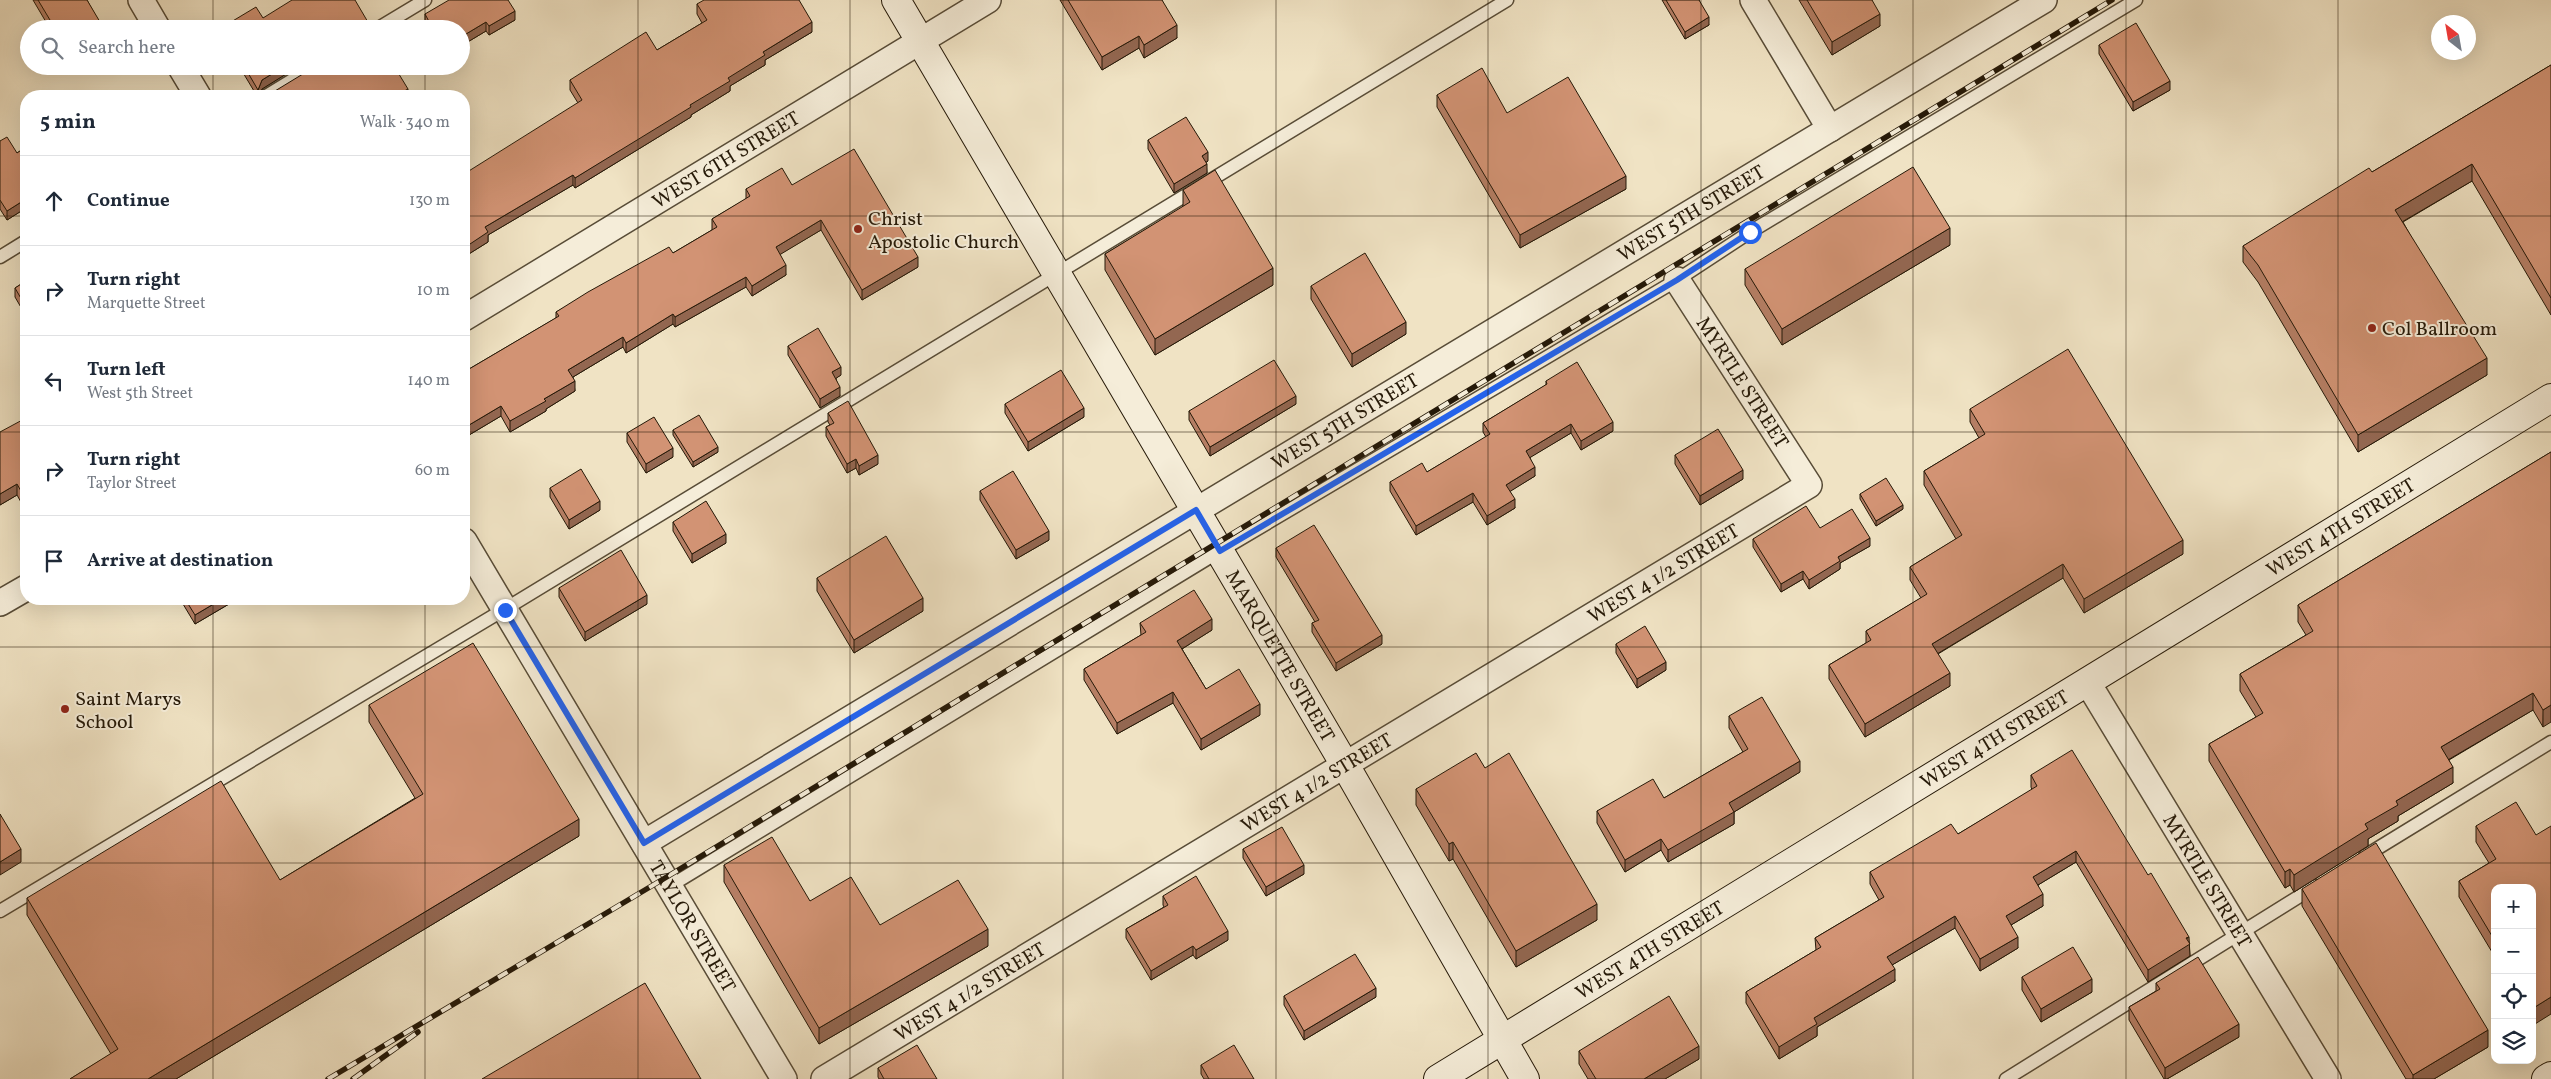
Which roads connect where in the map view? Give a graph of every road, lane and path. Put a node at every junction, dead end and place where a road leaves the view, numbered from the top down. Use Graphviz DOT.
graph roads {
  1 [pos="141,0"];
  2 [pos="424,0"];
  3 [pos="896,0"];
  4 [pos="988,0"];
  5 [pos="1507,0"];
  6 [pos="1754,0"];
  7 [pos="2044,0"];
  8 [pos="2136,0"];
  9 [pos="153,20"];
  10 [pos="392,20"];
  11 [pos="920,41"];
  12 [pos="185,75"];
  13 [pos="300,75"];
  14 [pos="194,90"];
  15 [pos="276,90"];
  16 [pos="1830,129"];
  17 [pos="20,245"];
  18 [pos="0,257"];
  19 [pos="1057,274"];
  20 [pos="1677,280"];
  21 [pos="470,314"];
  22 [pos="2551,398"];
  23 [pos="1809,484"];
  24 [pos="1196,510"];
  25 [pos="470,551"];
  26 [pos="1220,551"];
  27 [pos="20,591"];
  28 [pos="0,603"];
  29 [pos="505,610"];
  30 [pos="2088,683"];
  31 [pos="2551,742"];
  32 [pos="1345,764"];
  33 [pos="644,843"];
  34 [pos="2357,861"];
  35 [pos="2323,882"];
  36 [pos="670,886"];
  37 [pos="0,911"];
  38 [pos="2239,933"];
  39 [pos="1501,1041"];
  40 [pos="2551,1076"];
  41 [pos="784,1079"];
  42 [pos="824,1079"];
  43 [pos="1438,1079"];
  44 [pos="1525,1079"];
  45 [pos="2006,1079"];
  46 [pos="2328,1079"];
  47 [pos="2546,1079"];
  1 -- 9 [label="street"];
  2 -- 10 [label="lane"];
  3 -- 11 [label="main road, MARQUETTE STREET"];
  4 -- 11 [label="street, WEST 6TH STREET"];
  5 -- 19 [label="lane"];
  6 -- 16 [label="street"];
  7 -- 16 [label="street, WEST 5TH STREET"];
  8 -- 20 [label="lane"];
  11 -- 19 [label="main road, MARQUETTE STREET"];
  11 -- 21 [label="street, WEST 6TH STREET"];
  12 -- 14 [label="street"];
  13 -- 15 [label="lane"];
  16 -- 24 [label="street, WEST 5TH STREET"];
  17 -- 18 [label="lane"];
  19 -- 24 [label="main road, MARQUETTE STREET"];
  19 -- 29 [label="lane"];
  20 -- 23 [label="street, MYRTLE STREET"];
  20 -- 26 [label="lane"];
  22 -- 30 [label="main road, WEST 4TH STREET"];
  23 -- 32 [label="street, WEST 4 1/2 STREET"];
  24 -- 26 [label="main road, MARQUETTE STREET"];
  24 -- 33 [label="street, WEST 5TH STREET"];
  25 -- 29 [label="street, TAYLOR STREET"];
  26 -- 32 [label="main road, MARQUETTE STREET"];
  26 -- 36 [label="lane"];
  27 -- 28 [label="street"];
  29 -- 33 [label="street, TAYLOR STREET"];
  29 -- 37 [label="lane"];
  30 -- 38 [label="street, MYRTLE STREET"];
  30 -- 39 [label="main road, WEST 4TH STREET"];
  31 -- 34 [label="lane"];
  32 -- 39 [label="main road, MARQUETTE STREET"];
  32 -- 42 [label="street, WEST 4 1/2 STREET"];
  33 -- 36 [label="street, TAYLOR STREET"];
  35 -- 38 [label="lane"];
  36 -- 41 [label="street, TAYLOR STREET"];
  38 -- 45 [label="lane"];
  38 -- 46 [label="street, MYRTLE STREET"];
  39 -- 43 [label="main road, WEST 4TH STREET"];
  39 -- 44 [label="main road, MARQUETTE STREET"];
  40 -- 47 [label="main road"];
}
